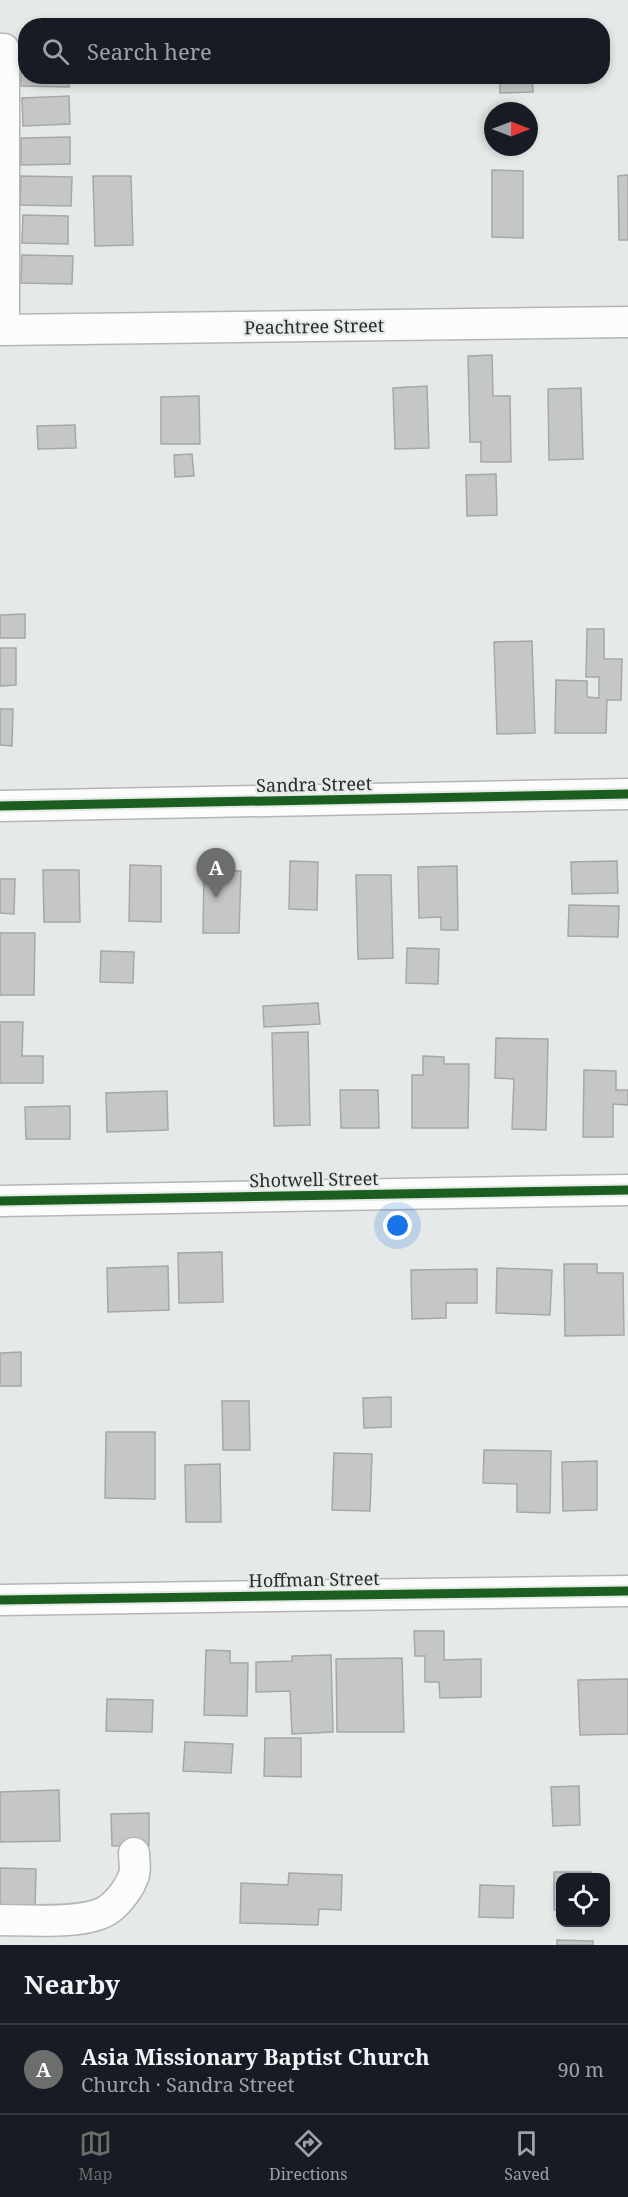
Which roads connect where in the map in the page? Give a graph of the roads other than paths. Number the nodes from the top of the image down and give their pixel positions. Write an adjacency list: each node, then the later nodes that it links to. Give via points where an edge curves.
1 (0, 49): 3 (street, via 4,49)
2 (628, 322): 3 (street, Peachtree Street)
3 (2, 330)
4 (628, 794): 5 (street, Sandra Street)
5 (0, 806)
6 (628, 1190): 7 (street, Shotwell Street)
7 (0, 1201)
8 (628, 1591): 9 (street, Hoffman Street)
9 (0, 1600)
10 (134, 1852): 11 (street, via 135,1874 109,1910 68,1920)
11 (0, 1920)

